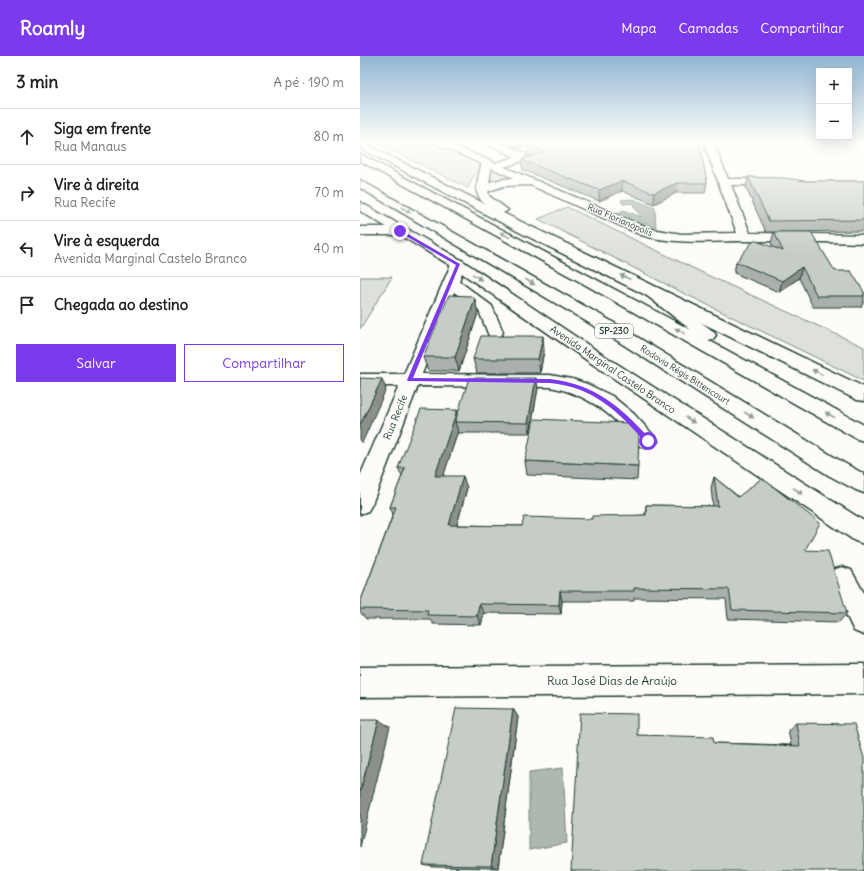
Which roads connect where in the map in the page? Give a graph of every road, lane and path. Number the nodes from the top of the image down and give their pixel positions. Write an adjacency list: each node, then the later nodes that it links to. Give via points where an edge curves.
1 (402, 179): 21 (main road, one-way to 1)
2 (428, 179): 14 (main road)
3 (486, 179): 10 (main road)
4 (525, 179): 9 (main road, Rua Florianópolis)
5 (723, 179): 6 (main road)
6 (724, 182): 7 (main road); 15 (main road)
7 (789, 182)
8 (360, 183): 27 (main road, Rodovia Régis Bittencourt / SP-230, one-way to 27, via 600,322)
9 (546, 188): 10 (main road, via 507,182); 15 (main road, Rua Florianópolis, via 652,234 682,238)
10 (482, 190): 14 (main road, via 484,198 524,222)
11 (360, 206): 13 (main road, Avenida Marginal Castelo Branco)
12 (360, 231): 13 (main road)
13 (400, 231): 17 (main road, Avenida Marginal Castelo Branco)
14 (528, 231): 19 (main road, one-way to 14)
15 (745, 237): 16 (main road, Rua Florianópolis)
16 (864, 239)
17 (458, 264): 18 (main road, Rua Recife); 31 (main road, Avenida Marginal Castelo Branco, one-way to 31, via 594,357)
18 (451, 282): 20 (main road, via 486,309); 23 (main road, Rua Recife)
19 (641, 285): 21 (main road, via 696,325); 24 (main road, one-way to 19)
20 (495, 332)
21 (737, 363): 25 (main road, one-way to 21)
22 (360, 380): 23 (main road)
23 (410, 380): 26 (main road, via 564,382 578,386 606,401 627,417); 30 (main road, Rua Recife)
24 (864, 395)
25 (864, 434)
26 (648, 441)
27 (836, 469): 28 (main road, Rodovia Régis Bittencourt / SP-230); 29 (main road)
28 (864, 484)
29 (864, 489)
30 (360, 504)
31 (864, 534)
32 (842, 579): 33 (main road)
33 (864, 621)
34 (864, 679): 35 (main road, Rua José Dias de Araújo)
35 (360, 682)

